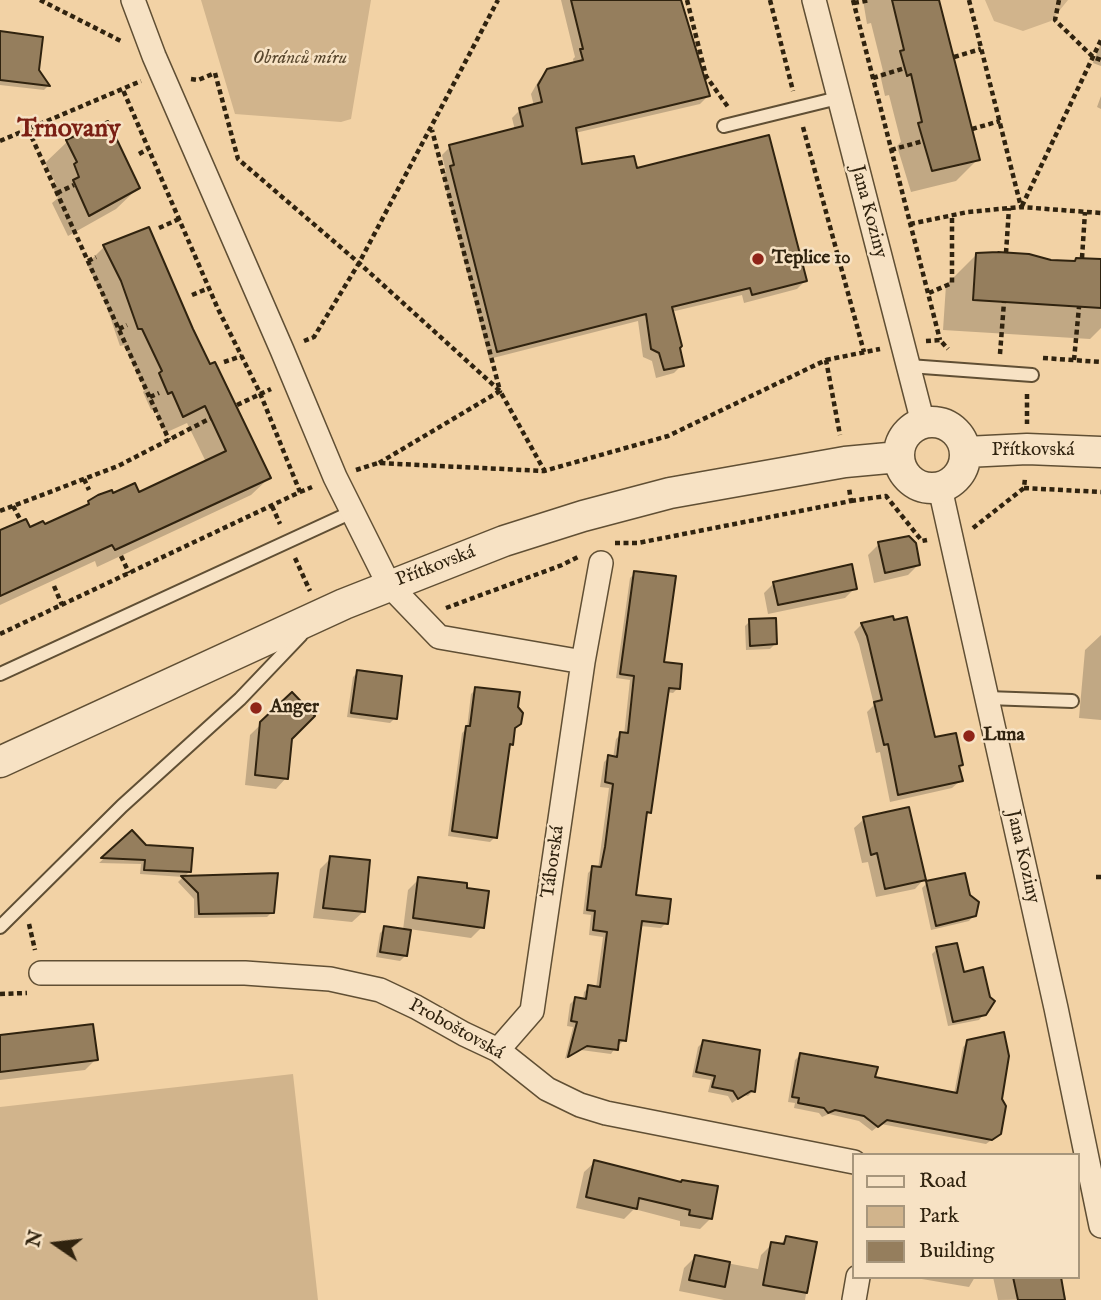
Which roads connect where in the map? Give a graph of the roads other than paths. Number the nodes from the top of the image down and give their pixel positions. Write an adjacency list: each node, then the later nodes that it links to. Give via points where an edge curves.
1 (134, 0): 12 (street, via 154,56)
2 (814, 0): 3 (street, Jana Koziny)
3 (838, 98): 4 (lane); 5 (street, Jana Koziny)
4 (724, 126)
5 (909, 366): 6 (lane); 7 (street, Jana Koziny)
6 (1031, 374)
7 (923, 423): 8 (street, via 943,423 955,430); 10 (street, via 904,438)
8 (966, 452): 9 (street, Přítkovská); 11 (street, via 960,475)
9 (1101, 452)
10 (899, 457): 11 (street, via 908,480 920,487); 14 (street, Přítkovská, via 845,462 670,494 504,541)
11 (940, 488): 18 (street, Jana Koziny)
12 (352, 512): 14 (street); 17 (lane)
13 (597, 554): 16 (street, Táborská)
14 (389, 585): 15 (street, Přítkovská); 16 (street, via 439,636)
15 (321, 614): 20 (street, Přítkovská); 21 (lane, via 240,699 122,806)
16 (583, 662): 23 (street, Táborská, via 532,1010)
17 (0, 674)
18 (987, 698): 19 (lane); 25 (street, Jana Koziny)
19 (1072, 701)
20 (0, 762)
21 (0, 927)
22 (41, 973): 23 (street, Proboštovská, via 246,973 330,979 380,990)
23 (498, 1050): 24 (street, Proboštovská, via 547,1089 593,1109)
24 (852, 1162)
25 (1091, 1188): 26 (street, Jana Koziny)
26 (1101, 1226)
27 (858, 1279): 28 (street)
28 (854, 1300)

